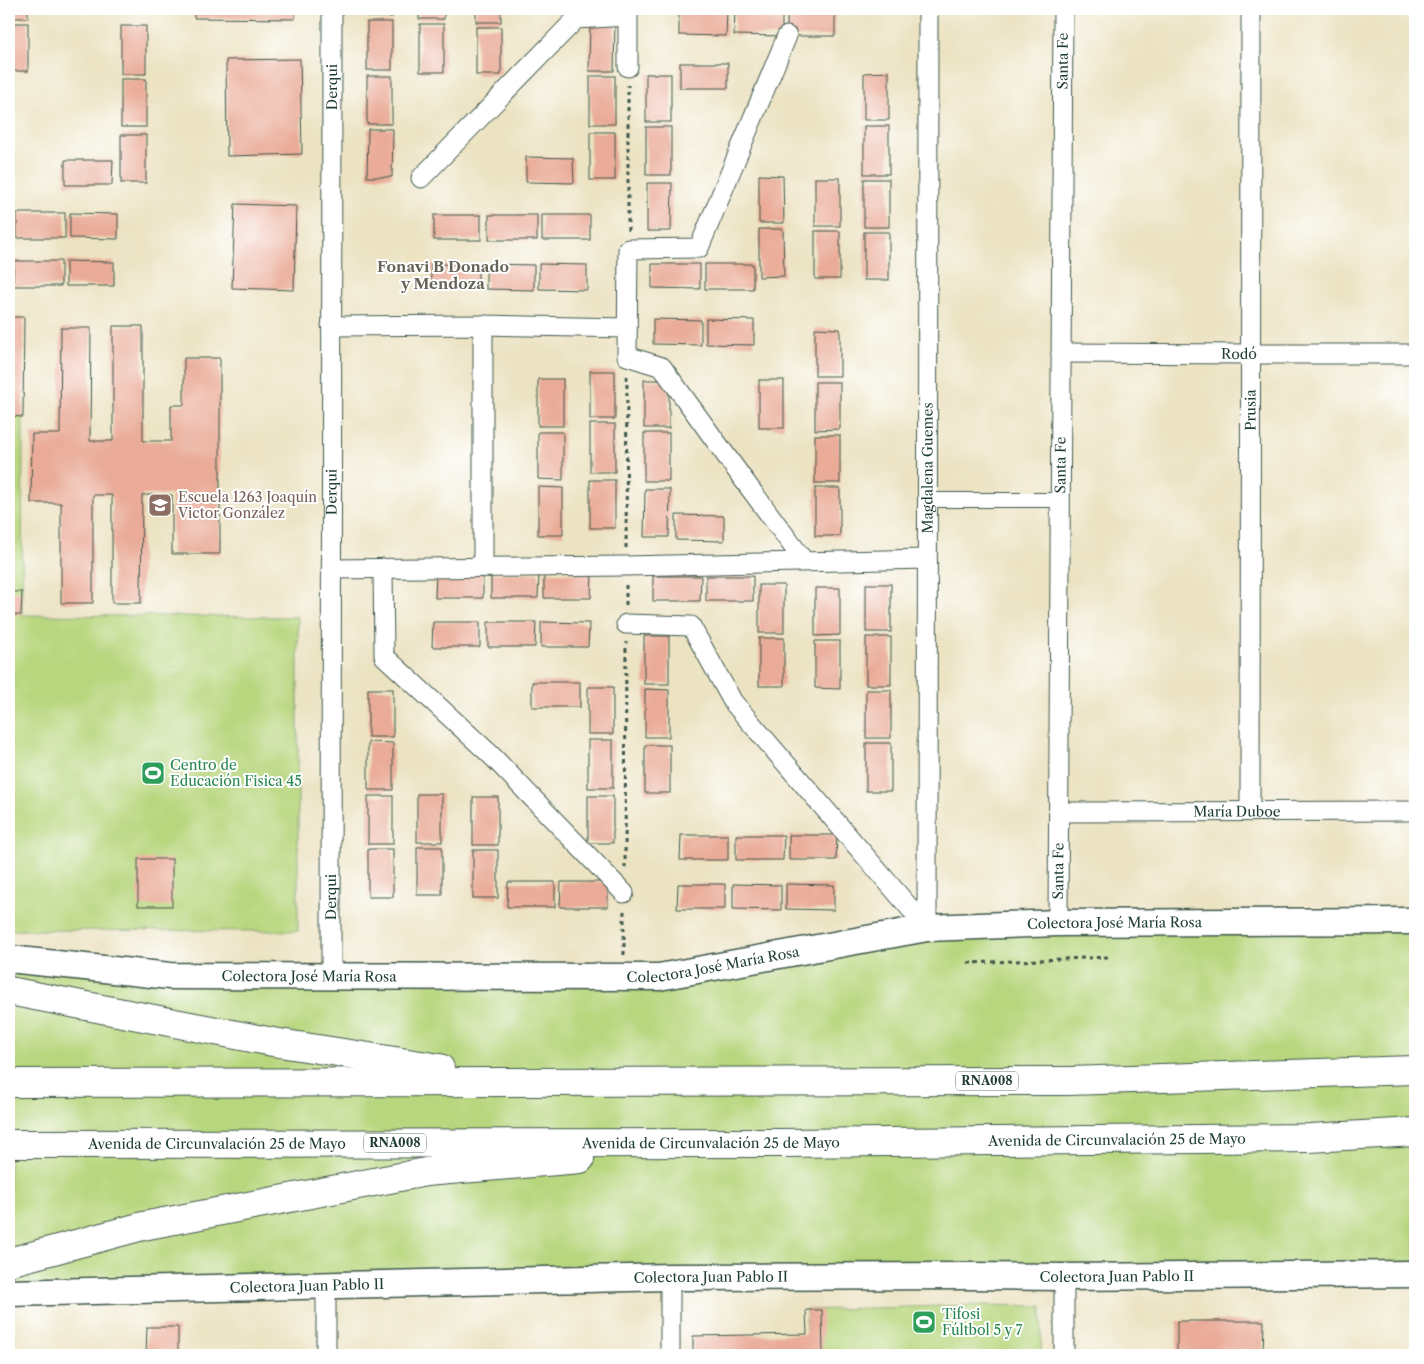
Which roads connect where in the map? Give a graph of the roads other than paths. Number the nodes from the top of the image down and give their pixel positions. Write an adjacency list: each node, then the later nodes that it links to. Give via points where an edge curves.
1 (332, 9): 10 (street, Derqui)
2 (928, 9): 15 (street, Magdalena Guemes)
3 (1063, 9): 12 (street, Santa Fe)
4 (1251, 9): 13 (street, Prusia)
5 (628, 12): 7 (street); 8 (street, via 576,19)
6 (787, 36): 11 (street, via 699,248 628,249)
7 (628, 67)
8 (421, 178)
9 (482, 325): 10 (street); 11 (street); 20 (street)
10 (331, 326): 21 (street, Derqui)
11 (627, 328): 18 (street, via 627,356 662,367)
12 (1061, 352): 13 (street, Rodó); 16 (street, Santa Fe)
13 (1250, 354): 14 (street, Rodó); 25 (street, Prusia)
14 (1415, 354)
15 (927, 500): 16 (street); 17 (street, Magdalena Guemes)
16 (1061, 500): 24 (street, Santa Fe)
17 (927, 559): 18 (street); 29 (street, Magdalena Guemes)
18 (804, 561): 20 (street)
19 (383, 568): 20 (street); 21 (street); 26 (street, via 384,656 492,756)
20 (483, 568)
21 (331, 569): 31 (street, Derqui)
22 (626, 624): 29 (street, via 691,626 733,702)
23 (1415, 811): 25 (street, María Duboe)
24 (1059, 812): 25 (street, María Duboe); 28 (street, Santa Fe)
25 (1250, 812)
26 (624, 893)
27 (1415, 921): 28 (main road, Colectora José María Rosa)
28 (1058, 923): 29 (main road, Colectora José María Rosa)
29 (927, 928): 31 (main road, Colectora José María Rosa, via 659,977)
30 (9, 958): 31 (main road, Colectora José María Rosa, via 170,976)
31 (331, 976)
32 (9, 991): 34 (highway, via 273,1042 422,1066)
33 (1415, 1070): 34 (highway, RNA008, via 1069,1081)
34 (558, 1082): 35 (highway, RNA008)
35 (9, 1083)
36 (1415, 1132): 37 (highway, Avenida de Circunvalación 25 de Mayo / RNA008, via 1310,1138)
37 (781, 1143): 38 (highway, Avenida de Circunvalación 25 de Mayo / RNA008); 39 (highway, via 426,1172 143,1226)
38 (9, 1144)
39 (9, 1262)
40 (1415, 1274): 42 (main road, Colectora Juan Pablo II)
41 (670, 1277): 42 (main road, Colectora Juan Pablo II); 43 (main road, Colectora Juan Pablo II); 46 (street)
42 (1064, 1277): 47 (street)
43 (326, 1285): 44 (main road, Colectora Juan Pablo II); 45 (street)
44 (9, 1293)
45 (326, 1355)
46 (670, 1355)
47 (1064, 1355)

